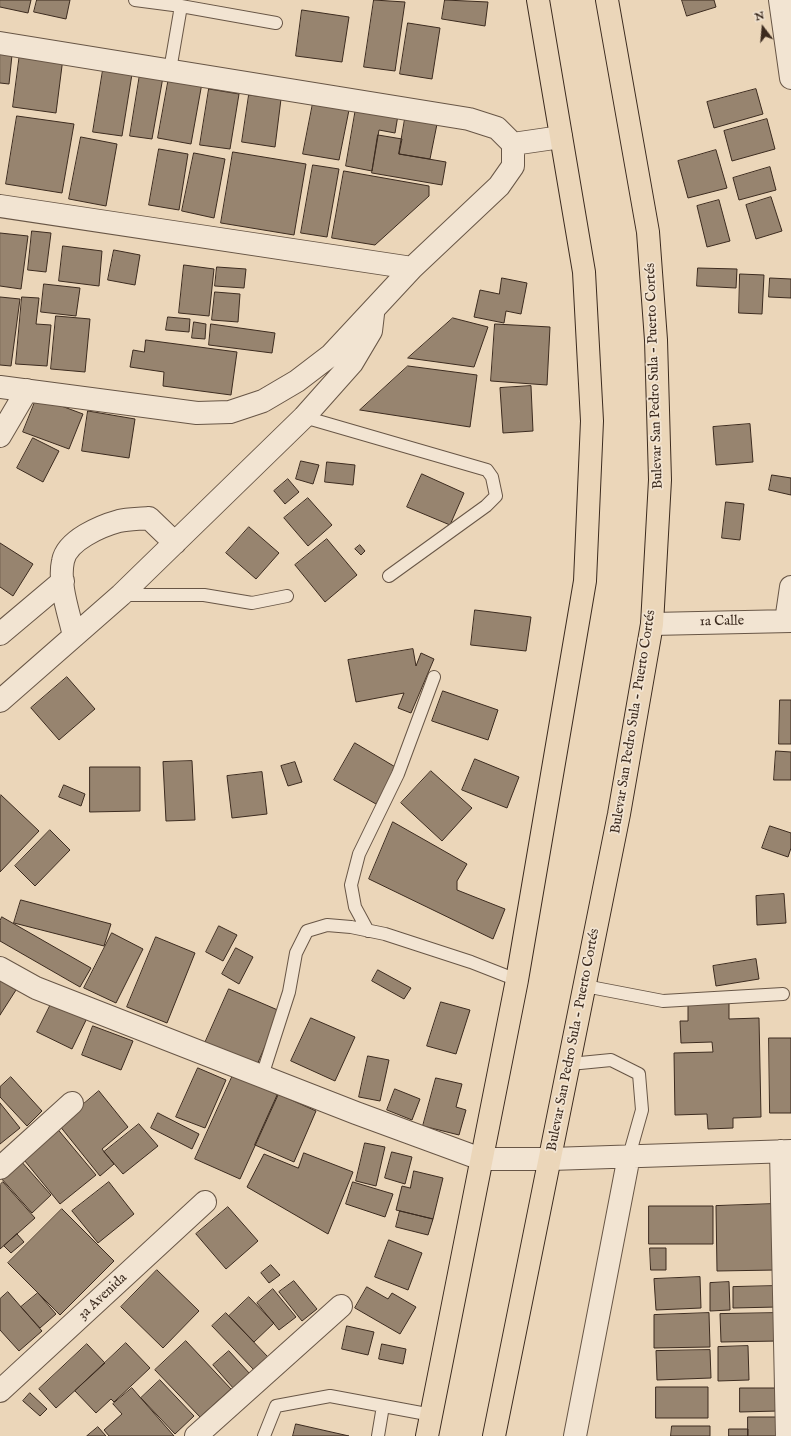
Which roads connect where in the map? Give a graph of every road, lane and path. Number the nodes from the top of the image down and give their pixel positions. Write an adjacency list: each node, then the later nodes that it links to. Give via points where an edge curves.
1 (135, 0): 5 (lane)
2 (538, 0): 10 (highway)
3 (607, 0): 26 (highway, Bulevar San Pedro Sula - Puerto Cortés, via 648,232 656,340 660,480)
4 (780, 0): 9 (street)
5 (182, 6): 6 (lane); 8 (lane)
6 (276, 23)
7 (0, 43): 8 (street)
8 (170, 70): 11 (street, via 469,119 497,128)
9 (791, 78)
10 (561, 137): 11 (street); 33 (highway, via 584,272 592,421 585,581)
11 (513, 144): 13 (street, via 513,166 499,186)
12 (0, 206): 13 (street)
13 (412, 268): 14 (street)
14 (374, 308): 16 (street, via 332,355 297,382 263,401 230,412 197,413 157,409); 17 (street, via 371,331 352,363)
15 (0, 387): 16 (street)
16 (27, 390): 18 (street)
17 (304, 416): 19 (street); 20 (lane, via 487,470 492,477 496,496 486,506)
18 (0, 436)
19 (175, 543): 21 (street, via 149,518 119,521 83,536 72,546 63,560); 23 (street)
20 (389, 576)
21 (63, 581): 27 (street); 28 (street)
22 (791, 587): 25 (street)
23 (121, 595): 24 (lane, via 204,595 252,603); 28 (street)
24 (287, 596)
25 (788, 621): 26 (street, 1a Calle)
26 (652, 624): 34 (highway, Bulevar San Pedro Sula - Puerto Cortés, via 619,814)
27 (0, 634)
28 (74, 636): 30 (street)
29 (434, 677): 31 (lane, via 398,774 359,854 351,885 355,907)
30 (0, 701)
31 (368, 931): 33 (lane, via 472,962); 37 (lane, via 327,925 307,930 296,953 289,992)
32 (0, 968): 37 (street, via 36,988)
33 (517, 980): 41 (highway)
34 (585, 986): 35 (lane, via 663,1001); 36 (highway, Bulevar San Pedro Sula - Puerto Cortés)
35 (783, 994)
36 (570, 1064): 40 (lane, via 611,1060 639,1074 642,1110); 42 (highway, Bulevar San Pedro Sula - Puerto Cortés)
37 (262, 1076): 41 (street)
38 (72, 1103): 43 (street)
39 (786, 1151): 40 (street); 55 (street)
40 (629, 1156): 42 (street); 54 (street)
41 (481, 1159): 42 (street); 48 (highway)
42 (551, 1159): 53 (highway, Bulevar San Pedro Sula - Puerto Cortés)
43 (0, 1168)
44 (205, 1202): 46 (street, 3a Avenida)
45 (341, 1306): 49 (street)
46 (0, 1391)
47 (383, 1406): 48 (lane); 50 (lane, via 330,1396 276,1406); 51 (lane)
48 (432, 1415): 52 (highway)
49 (196, 1436)
50 (264, 1436)
51 (378, 1436)
52 (428, 1436)
53 (494, 1436)
54 (575, 1436)
55 (787, 1436)

